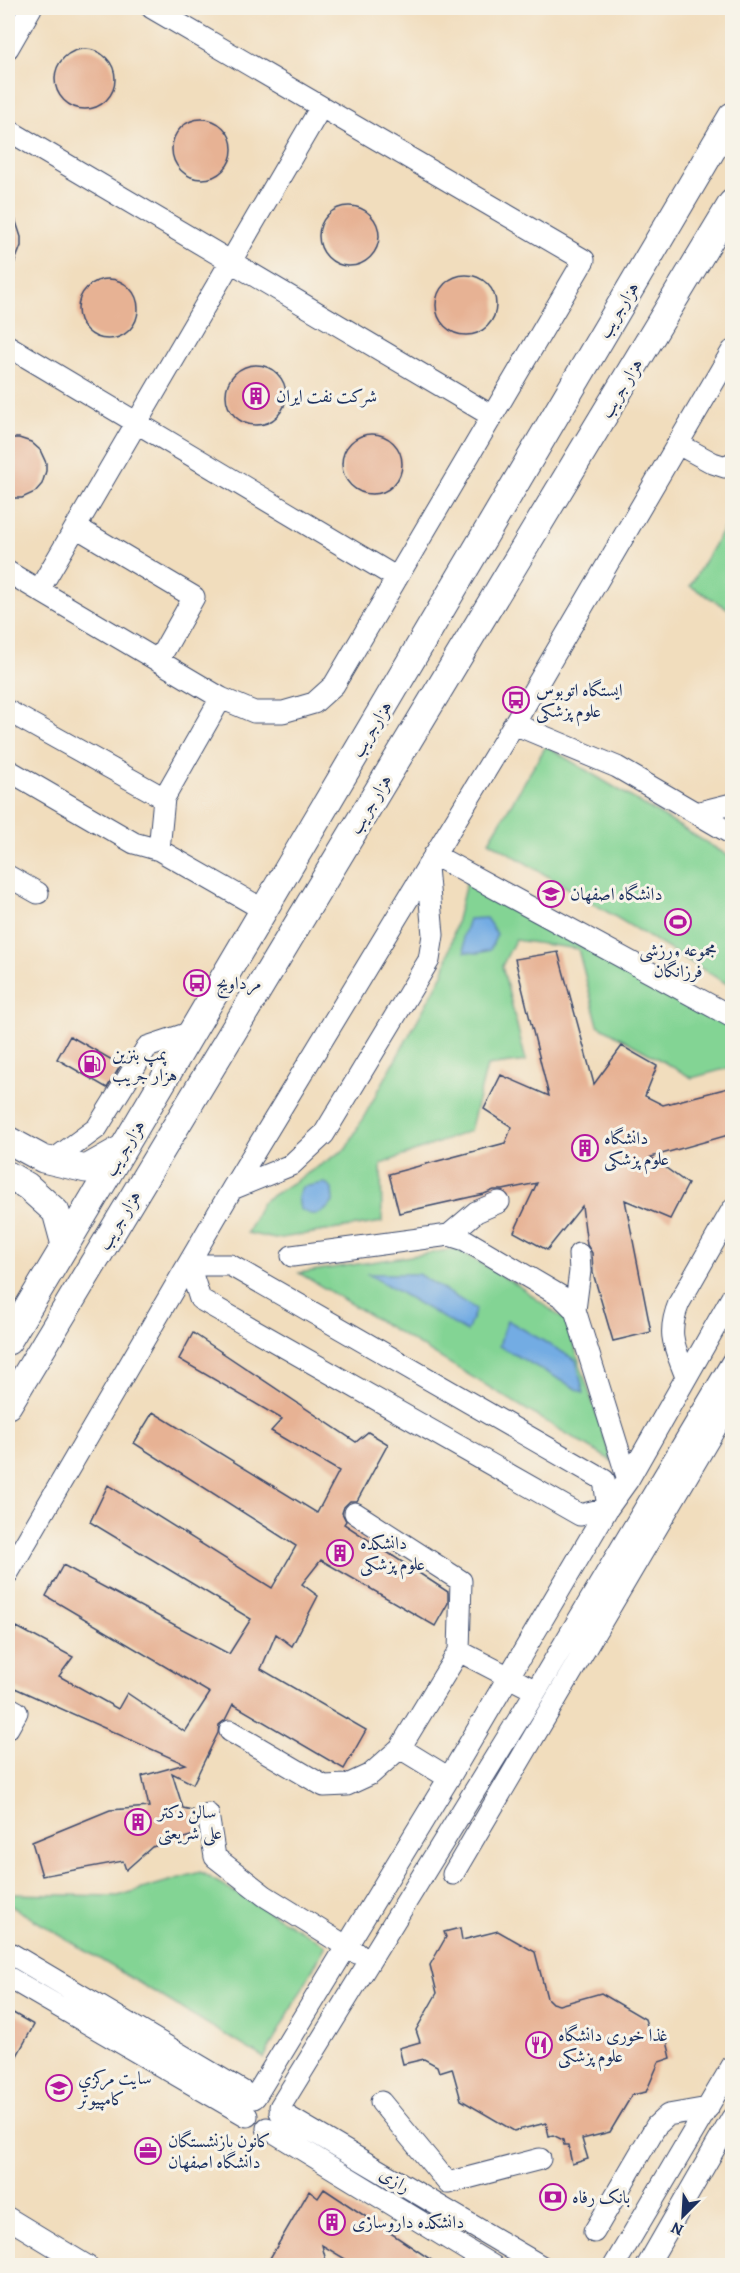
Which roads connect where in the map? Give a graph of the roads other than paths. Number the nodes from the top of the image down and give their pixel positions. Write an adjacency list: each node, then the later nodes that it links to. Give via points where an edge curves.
1 (31, 8): 3 (street)
2 (152, 8): 4 (street)
3 (8, 48)
4 (321, 107): 8 (street); 11 (street, via 584,260)
5 (732, 116): 32 (main road, هزارجریب)
6 (8, 130): 8 (street)
7 (732, 203): 53 (main road, هزار جریب)
8 (230, 262): 11 (street); 12 (street)
9 (8, 346): 12 (street)
10 (732, 351): 13 (street)
11 (492, 416): 17 (street)
12 (136, 423): 15 (street); 17 (street)
13 (678, 444): 14 (street, via 713,464 725,467); 22 (street)
14 (732, 463)
15 (76, 527): 18 (street); 19 (street, via 194,597)
16 (8, 572): 18 (street)
17 (397, 578): 20 (street, via 334,685 314,703 283,712 254,712)
18 (39, 590): 19 (street)
19 (158, 661): 20 (street)
20 (221, 698): 24 (street)
21 (8, 711): 24 (street)
22 (514, 724): 26 (street, via 617,767); 29 (street)
23 (8, 770): 28 (street, via 134,843)
24 (164, 798): 28 (street)
25 (732, 804): 26 (street)
26 (696, 813): 27 (street)
27 (730, 831)
28 (159, 850): 32 (street)
29 (430, 861): 33 (street); 39 (street); 39 (street, via 433,935 429,960 324,1134 291,1165)
30 (8, 876): 31 (street)
31 (38, 893)
32 (264, 910): 34 (main road, هزارجریب)
33 (732, 1017)
34 (192, 1032): 36 (main road, هزارجریب); 37 (street, via 147,1047 97,1128)
35 (8, 1140): 37 (main road)
36 (124, 1148): 37 (main road, via 86,1169); 43 (main road, هزارجریب)
37 (52, 1161)
38 (8, 1175): 43 (main road, via 56,1212)
39 (232, 1189): 46 (street)
40 (499, 1202): 42 (street, via 476,1212)
41 (732, 1210): 51 (street, via 672,1319 671,1336)
42 (449, 1235): 45 (street); 48 (street, via 465,1240 562,1297)
43 (66, 1245): 49 (main road, هزارجریب)
44 (579, 1254): 48 (street)
45 (292, 1256)
46 (189, 1265): 55 (street, via 230,1265 604,1480); 55 (street, via 200,1299 580,1515); 57 (street)
47 (732, 1297): 51 (street)
48 (575, 1311): 54 (street)
49 (8, 1341)
50 (732, 1362): 60 (street)
51 (686, 1377): 54 (street)
52 (732, 1401): 67 (street)
53 (8, 1405)
54 (628, 1480): 55 (street)
55 (608, 1508): 59 (street)
56 (355, 1513): 58 (street, via 461,1581)
57 (8, 1573)
58 (459, 1651): 59 (street); 64 (street)
59 (509, 1677): 60 (street); 65 (street)
60 (536, 1691): 70 (street)
61 (8, 1707): 62 (street, via 16,1712)
62 (8, 1728)
63 (230, 1731): 64 (street, via 324,1786 347,1785 371,1774)
64 (400, 1748): 65 (street)
65 (449, 1778): 68 (street)
66 (207, 1814): 68 (street, via 215,1857 265,1896)
67 (453, 1874)
68 (346, 1946): 70 (street); 74 (street)
69 (8, 1953): 74 (street)
70 (370, 1961): 76 (street)
71 (8, 1977): 74 (street)
72 (732, 2066): 75 (street)
73 (381, 2102): 79 (street)
74 (252, 2104): 76 (street, via 262,2095 270,2096); 76 (street, via 255,2126)
75 (708, 2108): 82 (street, via 668,2115 656,2126); 86 (street)
76 (276, 2116): 80 (street, رازی); 84 (street, رازی)
77 (732, 2118): 87 (street)
78 (540, 2159): 79 (street)
79 (448, 2182): 80 (street)
80 (430, 2201): 85 (street, رازی)
81 (8, 2218): 83 (street)
82 (594, 2232)
83 (87, 2265)
84 (493, 2265)
85 (542, 2265)
86 (614, 2265)
87 (647, 2265)

